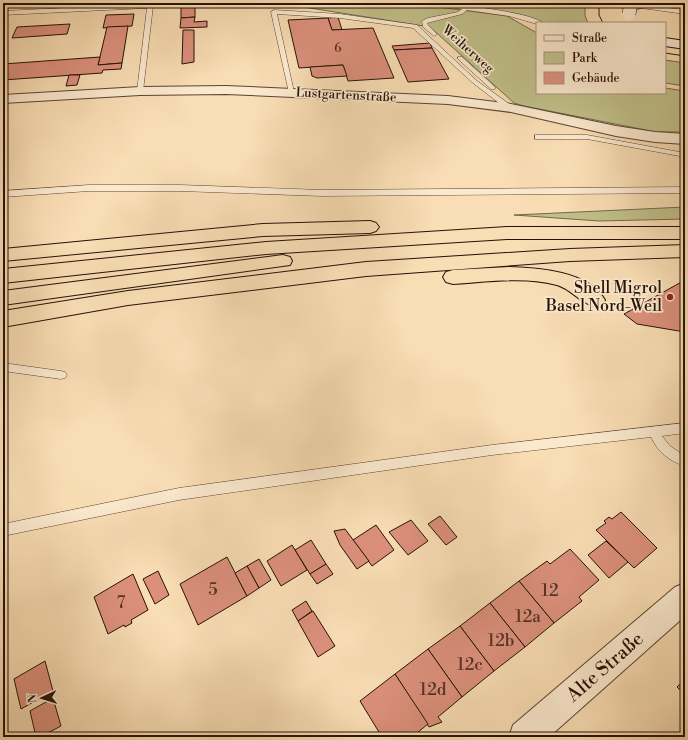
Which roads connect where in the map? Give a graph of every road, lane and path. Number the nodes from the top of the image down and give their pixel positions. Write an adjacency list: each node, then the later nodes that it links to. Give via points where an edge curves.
1 (428, 3): 4 (lane, Weiherweg)
2 (611, 3): 6 (street)
3 (150, 4): 7 (lane); 11 (lane)
4 (465, 8): 8 (lane, Weiherweg, via 510,14); 14 (lane, Weiherweg, via 460,13 430,19 424,24 496,90)
5 (685, 11): 6 (lane)
6 (631, 12)
7 (3, 13)
8 (538, 22)
9 (666, 42): 10 (street)
10 (685, 45)
11 (140, 91): 12 (street, Lustgartenstraße); 13 (street, Lustgartenstraße)
12 (291, 92): 14 (street, Lustgartenstraße, via 448,100); 14 (lane, via 274,12 340,16 416,26 475,82)
13 (3, 99)
14 (511, 108): 16 (street, Lustgartenstraße, via 616,131)
15 (538, 137): 17 (lane, via 586,137)
16 (685, 139)
17 (685, 155)
18 (685, 190): 19 (lane, via 322,192 89,188)
19 (3, 194)
20 (599, 233): 21 (highway); 23 (highway, via 506,224 263,230); 25 (highway, via 508,233 266,248); 26 (highway, via 504,244 277,262)
21 (685, 233)
22 (685, 251): 24 (highway, via 570,255)
23 (3, 255)
24 (325, 274): 27 (highway, via 378,280 535,275 573,283); 28 (highway)
25 (3, 276)
26 (3, 298)
27 (595, 300)
28 (56, 309): 29 (highway); 30 (highway)
29 (3, 319)
30 (3, 332)
31 (3, 367): 32 (lane)
32 (61, 375)
33 (685, 428): 34 (lane)
34 (654, 431): 35 (lane, via 663,447); 36 (lane, via 492,450 179,494)
35 (685, 461)
36 (3, 530)
37 (685, 597): 38 (street, Alte Straße)
38 (525, 737)

